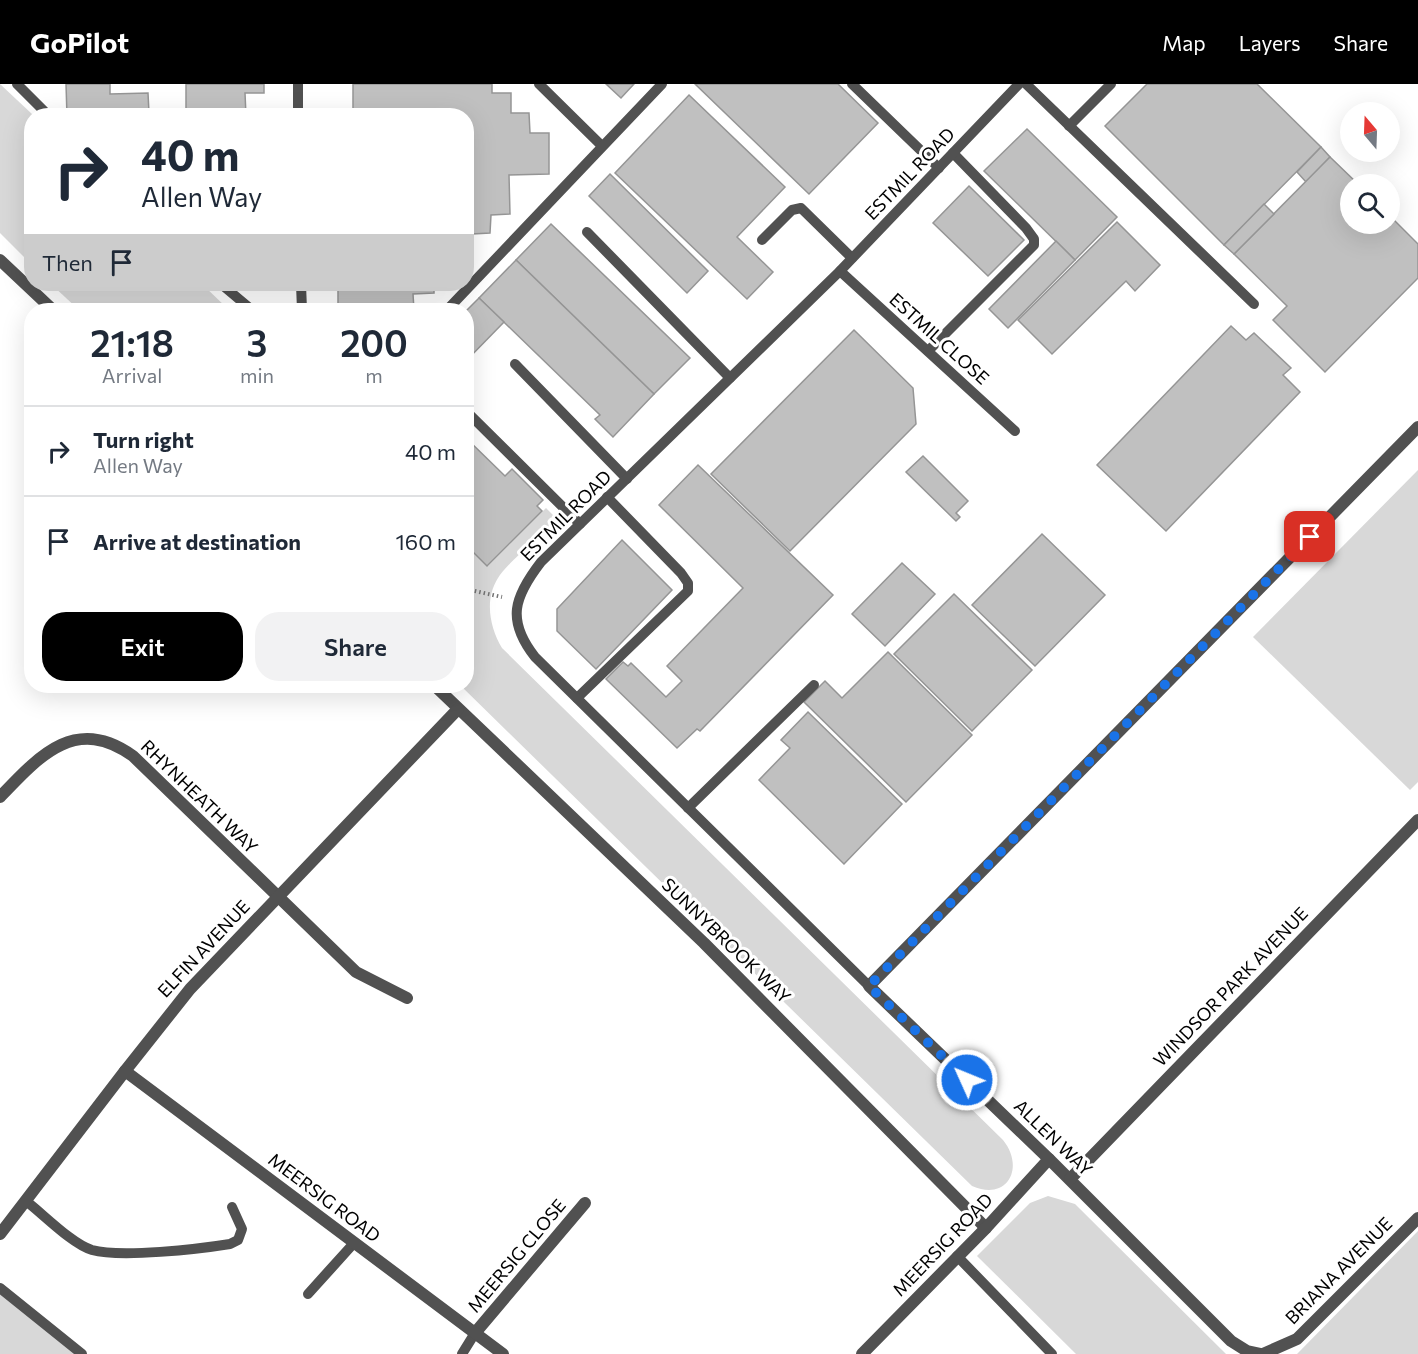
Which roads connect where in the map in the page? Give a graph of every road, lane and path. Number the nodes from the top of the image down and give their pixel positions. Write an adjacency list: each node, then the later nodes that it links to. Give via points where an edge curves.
1 (17, 84): 9 (lane)
2 (298, 84): 10 (lane)
3 (539, 84): 12 (lane)
4 (662, 84): 12 (lane)
5 (852, 84): 14 (lane)
6 (1019, 84): 13 (lane, ESTMIL ROAD)
7 (1026, 84): 11 (lane)
8 (1110, 84): 11 (lane)
9 (41, 108)
10 (298, 108)
11 (1069, 126): 28 (lane)
12 (602, 146): 20 (lane)
13 (953, 153): 14 (lane, ESTMIL ROAD); 29 (lane, via 1026,228 1034,245)
14 (939, 168): 17 (lane, ESTMIL ROAD)
15 (587, 232): 31 (lane)
16 (762, 240): 17 (lane, via 792,210 801,208)
17 (852, 258): 19 (lane, ESTMIL ROAD)
18 (0, 260): 21 (street)
19 (840, 271): 29 (lane, ESTMIL CLOSE); 31 (lane, ESTMIL ROAD)
20 (474, 281)
21 (24, 283)
22 (33, 291): 25 (street)
23 (229, 291): 26 (lane)
24 (465, 291): 27 (lane)
25 (46, 303)
26 (244, 303)
27 (454, 303)
28 (1254, 304)
29 (928, 351): 34 (lane, ESTMIL CLOSE)
30 (515, 364): 35 (lane)
31 (730, 378): 35 (lane, ESTMIL ROAD)
32 (474, 419): 37 (lane)
33 (1418, 427): 48 (street)
34 (1015, 431)
35 (627, 479): 36 (lane, ESTMIL ROAD)
36 (608, 497): 37 (lane, ESTMIL ROAD); 42 (lane, via 681,573 688,591)
37 (580, 524): 39 (lane, ESTMIL ROAD, via 541,562 524,584)
38 (474, 591): 39 (path)
39 (518, 600): 42 (lane, via 516,618 522,640)
40 (814, 685): 45 (lane)
41 (442, 693): 43 (street, SUNNYBROOK WAY)
42 (577, 698): 45 (lane)
43 (458, 709): 47 (street, ELFIN AVENUE); 57 (street, SUNNYBROOK WAY, via 712,952)
44 (0, 797): 47 (street, RHYNHEATH WAY, via 34,761 61,744 91,738 116,744 133,756)
45 (688, 808): 48 (lane)
46 (1418, 820): 52 (street, WINDSOR PARK AVENUE)
47 (277, 898): 49 (street, RHYNHEATH WAY, via 356,972); 50 (street, ELFIN AVENUE, via 190,989)
48 (869, 986): 51 (street, ALLEN WAY)
49 (407, 998)
50 (124, 1071): 53 (street, ELFIN AVENUE); 59 (street, MEERSIG ROAD)
51 (1049, 1159): 52 (street, ALLEN WAY); 57 (street, MEERSIG ROAD)
52 (1070, 1179): 70 (street, ALLEN WAY, via 1231,1341 1247,1351)
53 (26, 1200): 55 (lane, via 84,1246 102,1251 157,1251 230,1244 238,1240 242,1229); 58 (street, ELFIN AVENUE)
54 (585, 1203): 63 (street, MEERSIG CLOSE)
55 (232, 1208)
56 (1418, 1218): 64 (street, BRIANA AVENUE, via 1314,1324)
57 (986, 1228): 60 (street, MEERSIG ROAD)
58 (0, 1234)
59 (354, 1243): 62 (lane); 63 (street, MEERSIG ROAD)
60 (957, 1256): 68 (street, MEERSIG ROAD); 69 (lane)
61 (0, 1288): 65 (lane)
62 (308, 1294)
63 (475, 1333): 66 (lane); 67 (street, MEERSIG ROAD)
64 (1282, 1347): 70 (street, ALLEN WAY)
65 (82, 1354)
66 (462, 1354)
67 (502, 1354)
68 (862, 1354)
69 (1052, 1354)
70 (1262, 1354)

